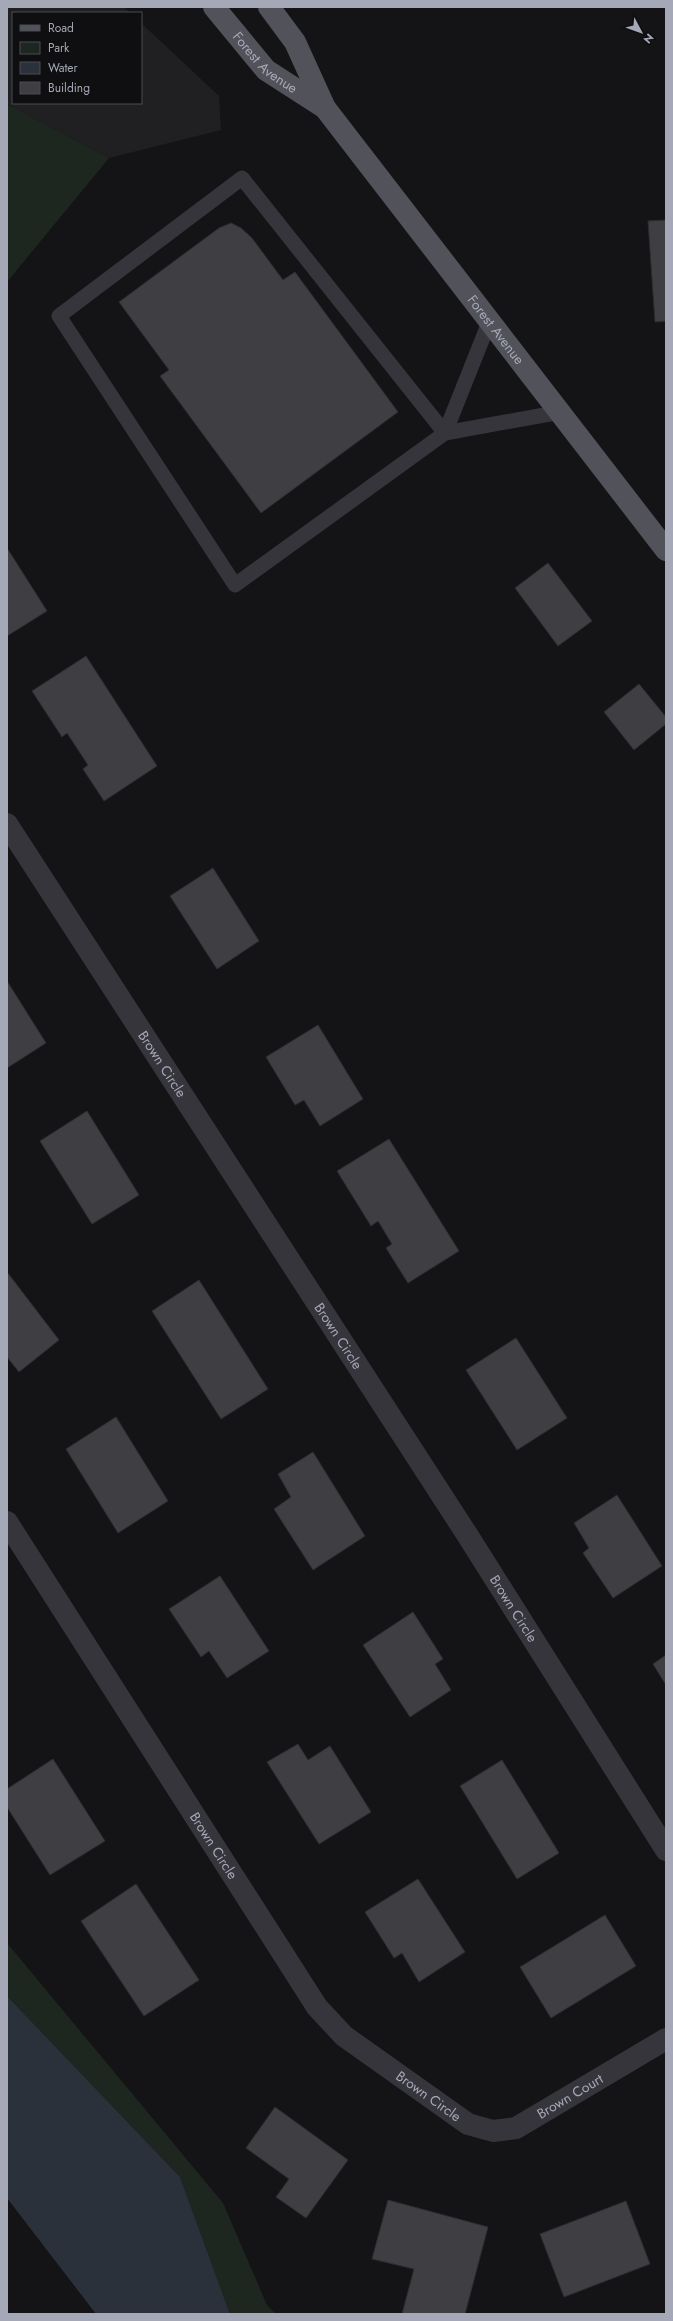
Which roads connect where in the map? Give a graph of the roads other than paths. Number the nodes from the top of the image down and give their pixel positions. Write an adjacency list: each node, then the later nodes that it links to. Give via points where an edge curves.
1 (214, 7): 3 (main road, Forest Avenue, via 266,70)
2 (269, 7): 3 (main road, Forest Avenue, via 295,42)
3 (325, 108): 4 (main road, Forest Avenue)
4 (490, 320): 5 (main road, Forest Avenue); 6 (lane)
5 (561, 412): 6 (lane); 7 (main road, Forest Avenue)
6 (445, 433): 6 (lane, via 235,585 59,316 242,178)
7 (666, 550)
8 (7, 824): 10 (street, Brown Circle, via 468,1536)
9 (7, 1522): 12 (street, Brown Circle, via 317,2007 344,2036)
10 (666, 1850)
11 (666, 2039): 12 (street, Brown Court, via 516,2128 493,2131)
12 (468, 2124)

